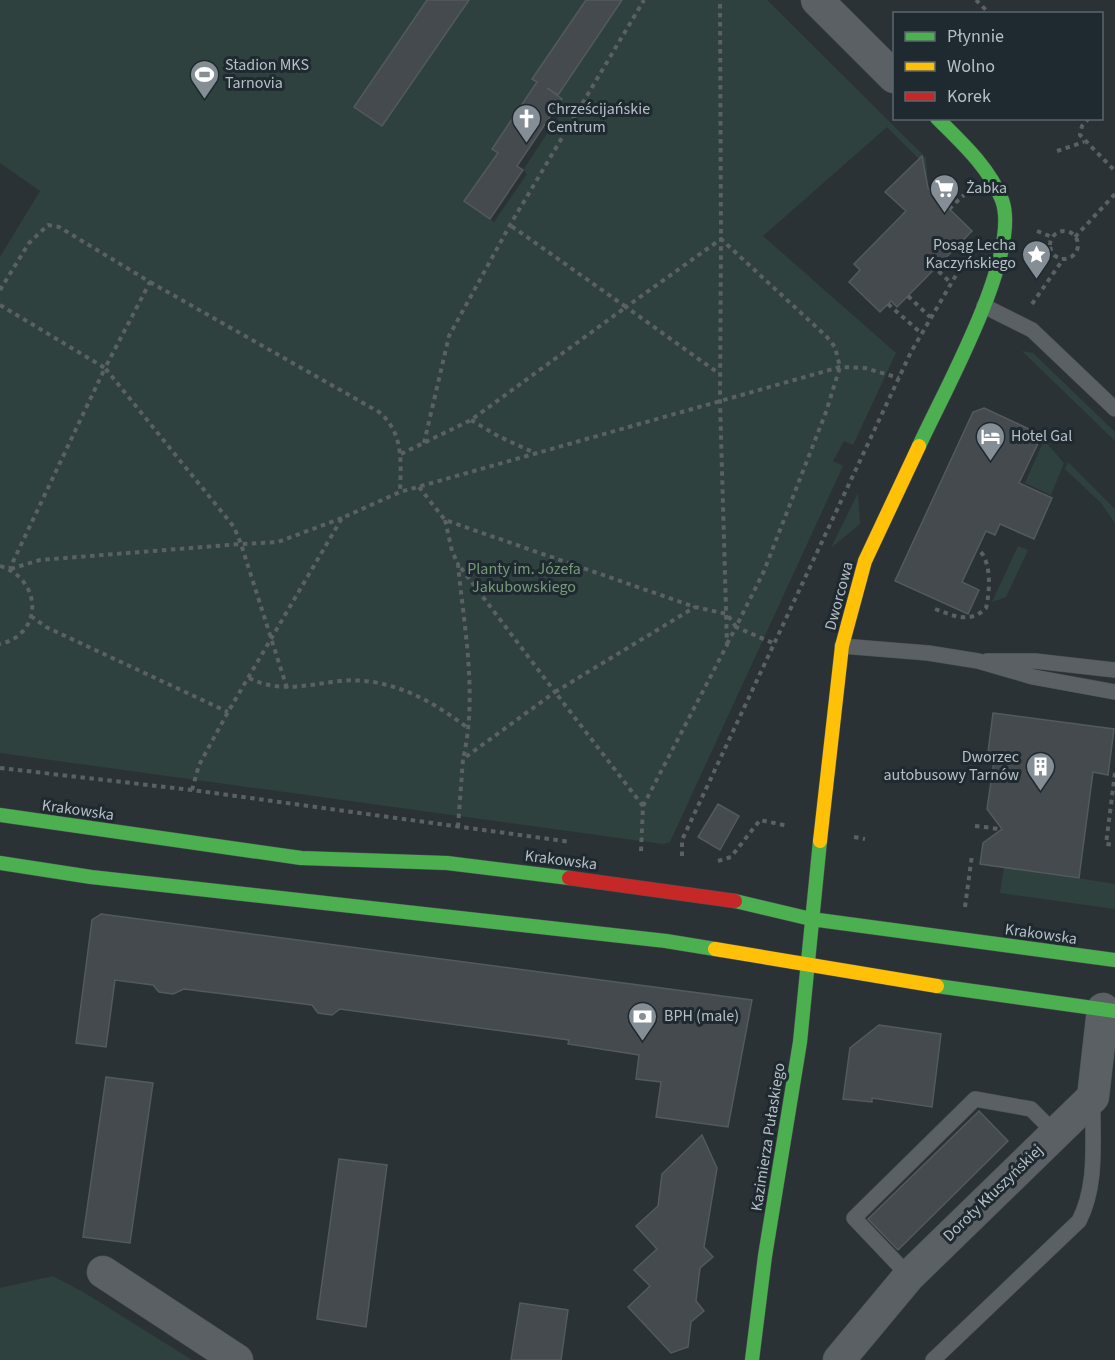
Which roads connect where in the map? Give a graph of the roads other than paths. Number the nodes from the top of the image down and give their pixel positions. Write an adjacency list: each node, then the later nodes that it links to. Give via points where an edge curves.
1 (817, 0): 2 (street)
2 (893, 76)
3 (939, 120): 4 (street, Dworcowa, via 976,157 1003,201 1004,248)
4 (984, 306): 5 (lane, via 1023,324 1042,338); 6 (street, Dworcowa, via 865,561)
5 (1115, 409)
6 (842, 646): 7 (lane); 12 (street, Dworcowa)
7 (978, 661): 8 (lane, via 1035,661); 9 (lane, via 1033,677)
8 (1115, 670)
9 (1115, 692)
10 (0, 815): 12 (street, Krakowska, via 301,858 447,863 667,890 719,897)
11 (0, 863): 14 (street, via 102,879 672,942)
12 (811, 919): 13 (street, Krakowska); 14 (street, Kazimierza Pułaskiego)
13 (1115, 960)
14 (808, 966): 15 (street); 21 (street, Kazimierza Pułaskiego)
15 (1109, 1010): 16 (street)
16 (1093, 1097): 17 (street, Doroty Kłuszyńskiej); 23 (lane, via 1091,1187 1079,1221)
17 (1055, 1133): 19 (street, Doroty Kłuszyńskiej); 19 (lane, via 1031,1109 975,1099 854,1218)
18 (103, 1272): 20 (street)
19 (909, 1276): 22 (street, Doroty Kłuszyńskiej)
20 (237, 1360)
21 (752, 1360)
22 (839, 1360)
23 (933, 1360)

